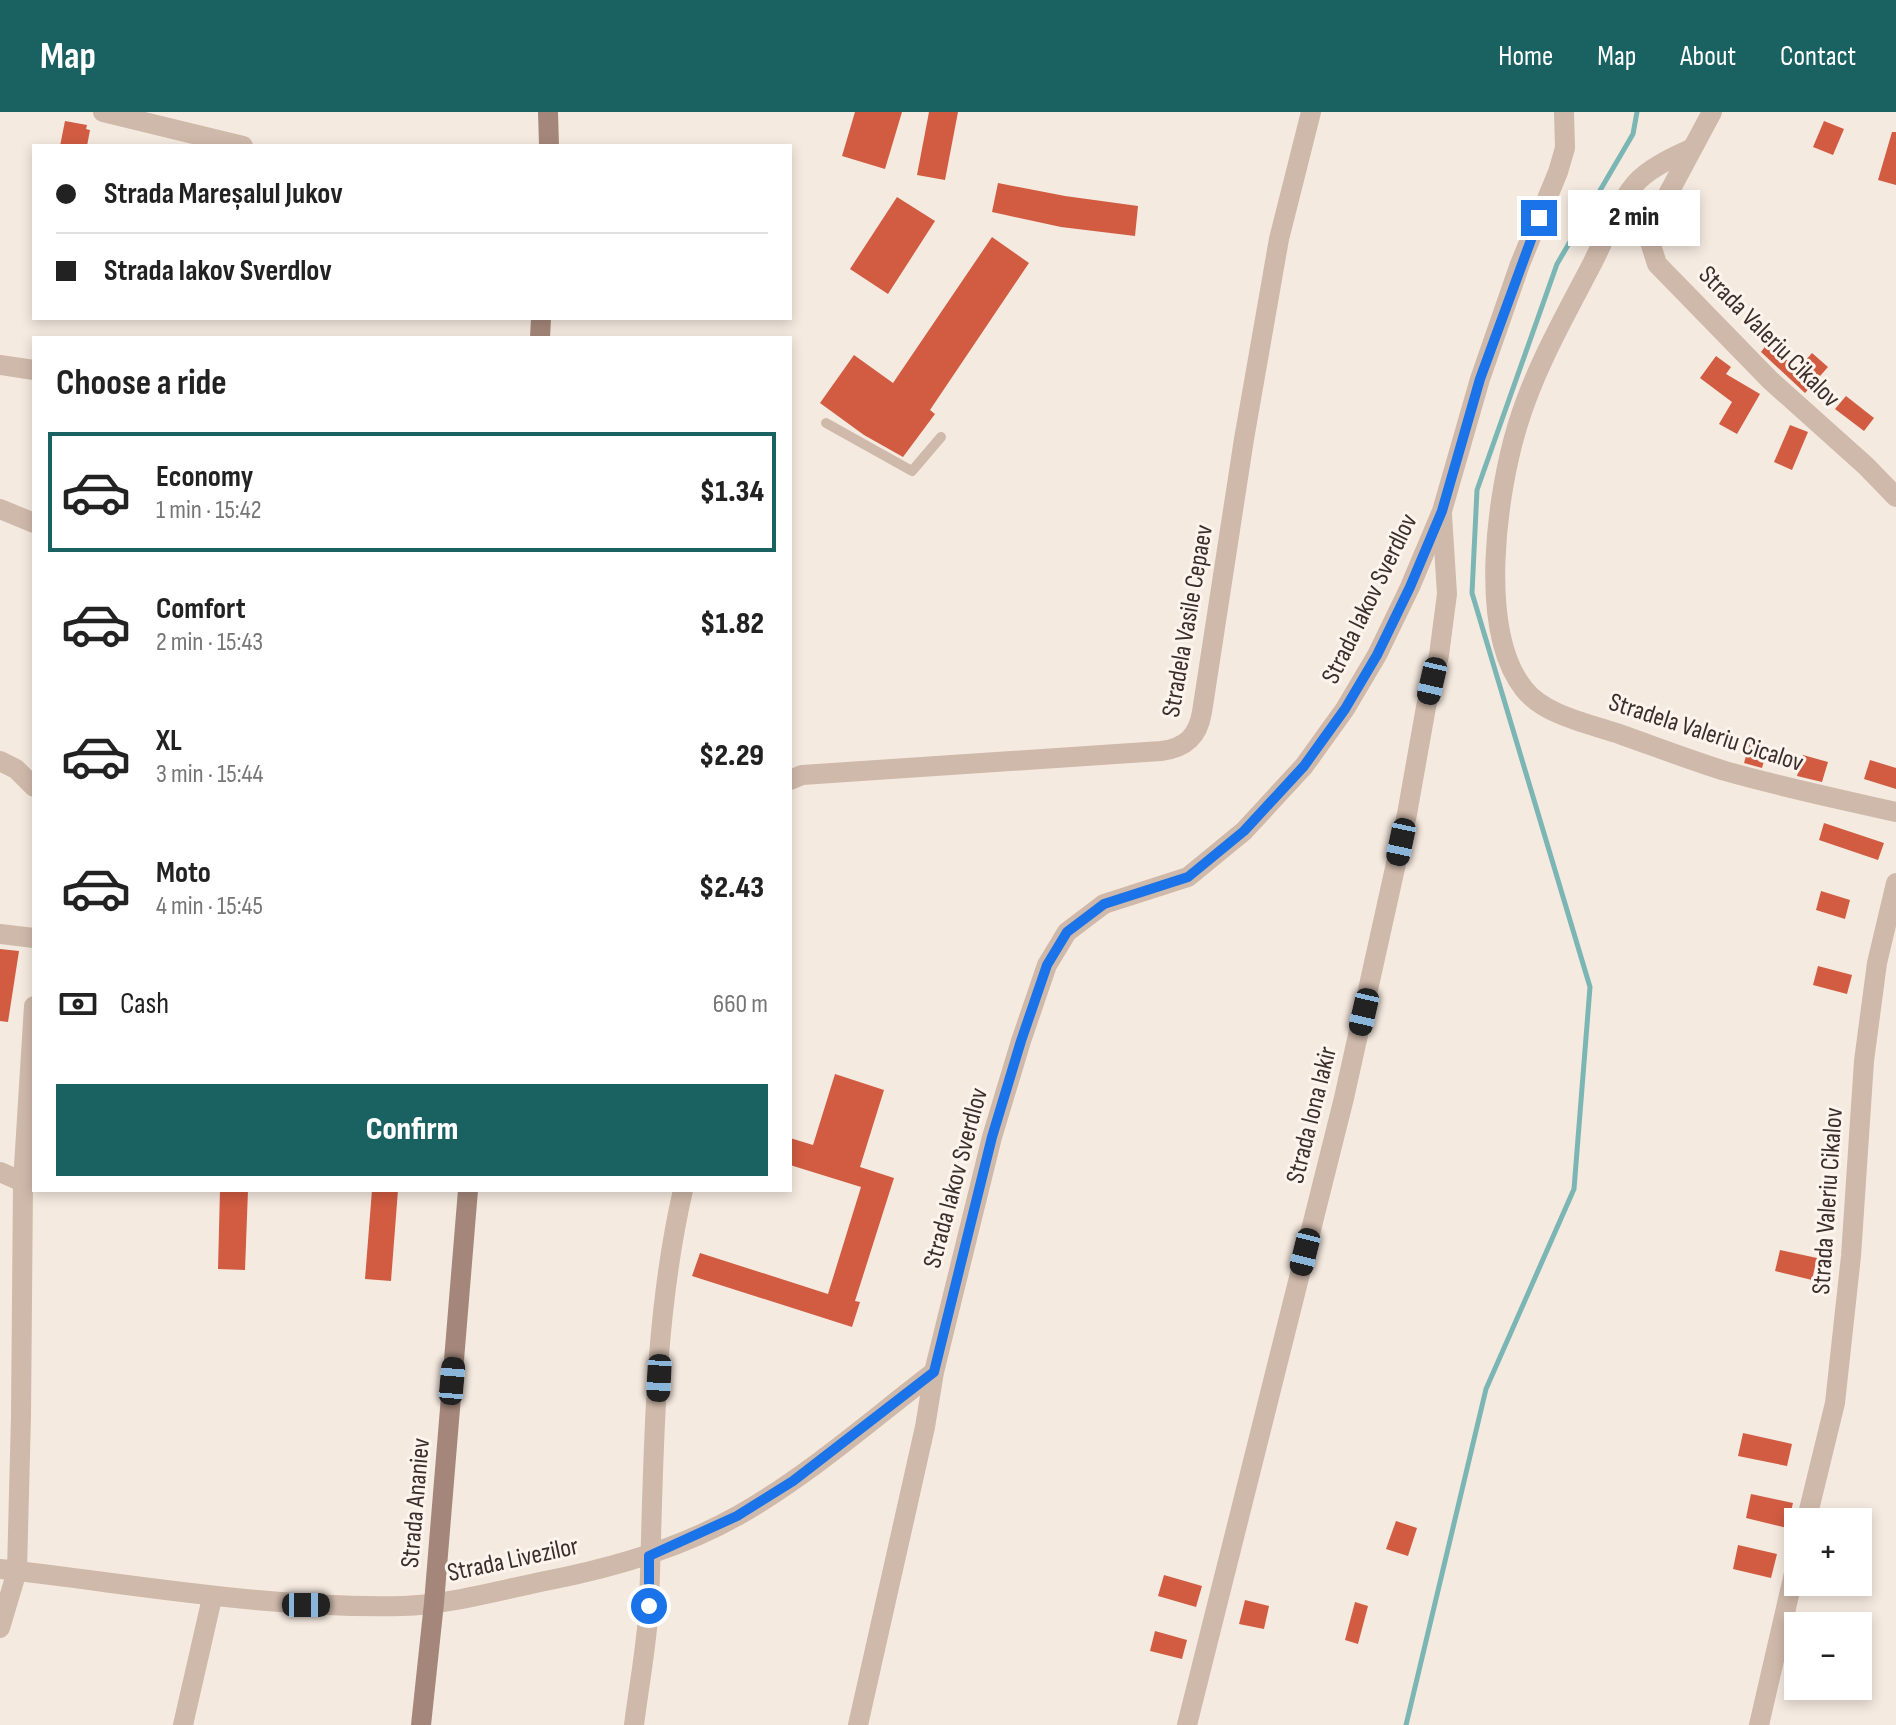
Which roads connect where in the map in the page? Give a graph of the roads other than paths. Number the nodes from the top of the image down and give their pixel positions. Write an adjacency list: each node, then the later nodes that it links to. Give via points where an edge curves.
1 (103, 112): 6 (street)
2 (548, 112): 7 (street)
3 (1311, 112): 20 (street, Stradela Vasile Cepaev, via 1279,239 1202,712 1190,741 1175,750)
4 (1564, 112): 17 (street, Strada Iakov Sverdlov, via 1565,148 1558,172 1480,379)
5 (1712, 112): 8 (street)
6 (235, 144)
7 (549, 144)
8 (1691, 149): 9 (street, via 1636,183); 10 (street)
9 (1614, 220): 10 (street); 22 (street, Stradela Valeriu Cicalov, via 1549,347 1518,423 1505,478 1495,554 1496,621 1515,675 1540,703 1569,717 1724,770)
10 (1651, 226): 15 (street, Strada Valeriu Cikalov, via 1657,264 1770,380)
11 (0, 365): 12 (street)
12 (32, 370)
13 (826, 423): 14 (lane, via 912,471)
14 (941, 437)
15 (1896, 497)
16 (0, 509): 18 (street)
17 (1442, 511): 31 (street, Strada Iakov Sverdlov, via 1377,655 1345,709 1279,796 1188,877 1104,904 1067,932 1047,965 992,1137); 43 (street, Strada Iona Iakir, via 1447,594 1407,814 1344,1098)
18 (32, 522)
19 (0, 761): 21 (street)
20 (792, 779)
21 (32, 785)
22 (1896, 812)
23 (1896, 883): 32 (street, Strada Valeriu Cikalov, via 1877,963 1864,1061 1835,1403)
24 (0, 934): 25 (street)
25 (32, 938)
26 (32, 1038): 28 (street)
27 (0, 1172): 28 (street)
28 (23, 1182): 34 (street, via 21,1416)
29 (468, 1192): 37 (street, Strada Ananiev)
30 (683, 1192): 33 (street, via 662,1318)
31 (934, 1372): 33 (street, Strada Livezilor, via 793,1481 737,1516); 42 (street, Strada Iakov Sverdlov)
32 (1809, 1508)
33 (649, 1556): 37 (street, Strada Livezilor); 41 (street, via 649,1606)
34 (8, 1570): 36 (street, Strada Livezilor); 38 (street)
35 (1789, 1596): 44 (street)
36 (212, 1598): 37 (street, Strada Livezilor, via 306,1605); 39 (street)
37 (434, 1603): 40 (street, Strada Ananiev)
38 (0, 1628)
39 (183, 1725)
40 (421, 1725)
41 (634, 1725)
42 (858, 1725)
43 (1187, 1725)
44 (1759, 1725)

